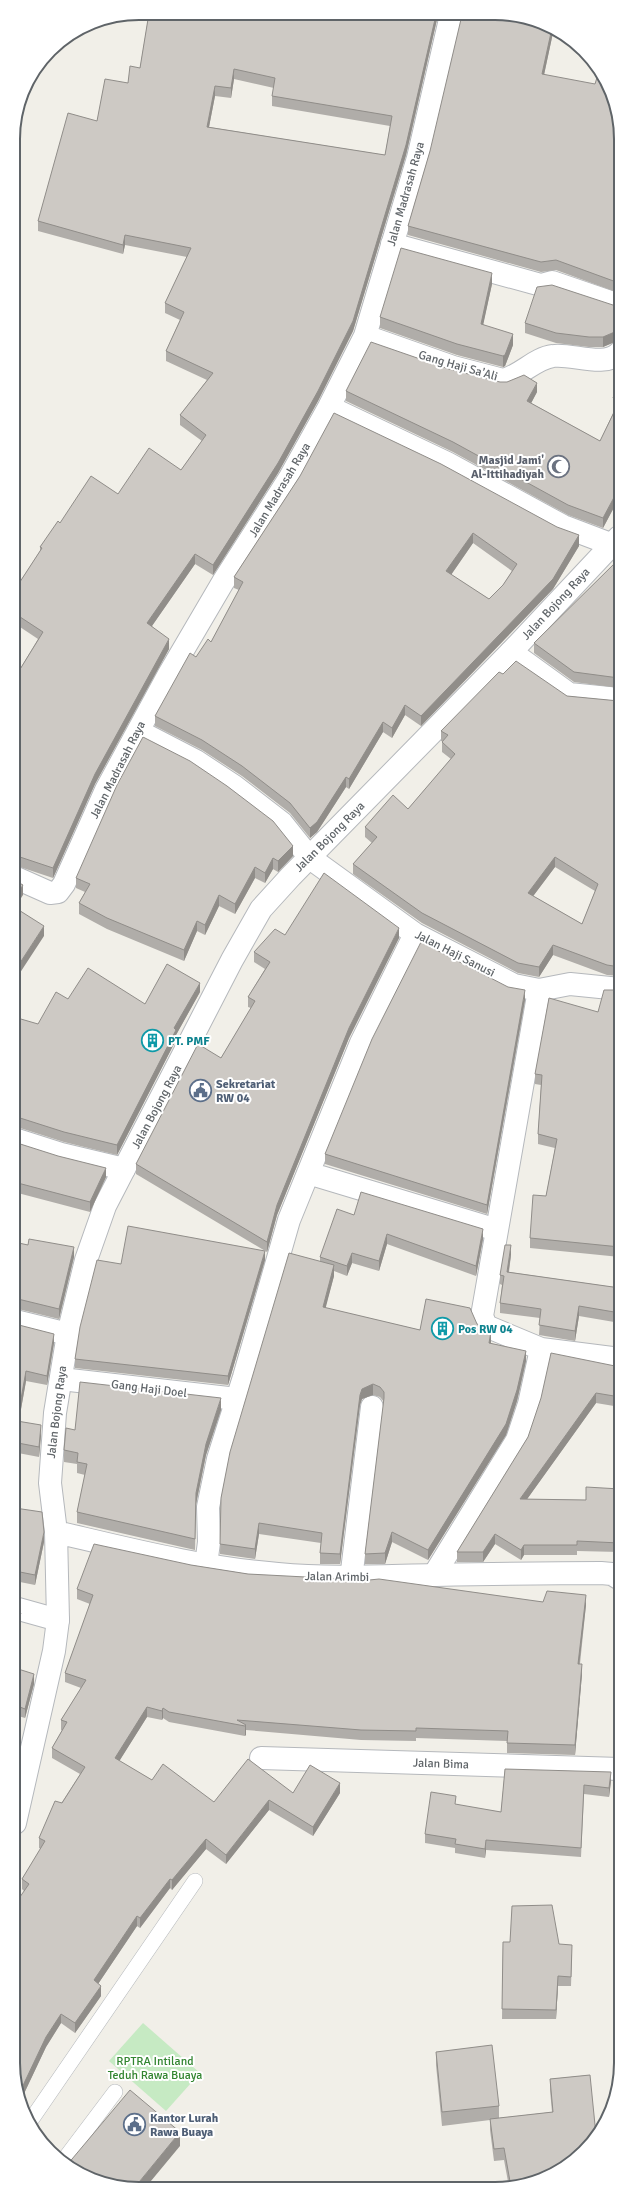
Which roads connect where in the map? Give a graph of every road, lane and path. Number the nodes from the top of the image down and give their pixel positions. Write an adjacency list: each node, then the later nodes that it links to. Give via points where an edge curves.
1 (450, 20): 2 (street, Jalan Madrasah Raya, via 418,158)
2 (392, 244): 3 (street, via 541,285 552,282); 4 (street, Jalan Madrasah Raya)
3 (614, 303)
4 (365, 336): 5 (street, Gang Haji Sa'Ali, via 453,367 503,380 551,356 596,360); 6 (street, Jalan Madrasah Raya)
5 (614, 356)
6 (329, 407): 7 (street, via 447,463 563,526); 11 (street, Jalan Madrasah Raya, via 289,478 223,582)
7 (614, 540)
8 (614, 543): 9 (street, Jalan Bojong Raya)
9 (511, 652): 10 (street, via 569,694); 12 (street, Jalan Bojong Raya)
10 (614, 698)
11 (138, 731): 12 (street, Jalan Haji Sanusi, via 196,761 234,786 282,823); 13 (street, Jalan Madrasah Raya, via 106,790 64,884 58,892 50,893)
12 (310, 858): 14 (street, Jalan Haji Sanusi); 18 (street, Jalan Bojong Raya, via 262,909 232,960)
13 (20, 880)
14 (415, 934): 16 (street, Jalan Haji Sanusi, via 514,985); 19 (street, via 362,1043)
15 (614, 988): 16 (street, Jalan Haji Sanusi, via 570,984)
16 (539, 990): 20 (street)
17 (20, 1141): 18 (street)
18 (124, 1169): 22 (street, Jalan Bojong Raya, via 105,1206 86,1260)
19 (308, 1173): 20 (street); 26 (street, via 289,1220)
20 (497, 1230): 23 (street, via 482,1316 486,1326)
21 (20, 1322): 22 (street)
22 (68, 1334): 25 (street, Jalan Bojong Raya)
23 (541, 1349): 24 (street); 30 (street, via 529,1404 517,1440)
24 (614, 1359)
25 (60, 1379): 26 (street, Gang Haji Doel); 28 (street, Jalan Bojong Raya, via 50,1483)
26 (237, 1399): 29 (street, via 210,1490)
27 (372, 1407): 32 (street)
28 (56, 1532): 29 (street, Jalan Arimbi, via 134,1552); 34 (street, Jalan Bojong Raya)
29 (206, 1565): 32 (street, Jalan Arimbi, via 277,1574)
30 (434, 1575): 31 (street, Jalan Arimbi, via 601,1573); 32 (street, Jalan Arimbi)
31 (614, 1575)
32 (351, 1579)
33 (20, 1609): 34 (street)
34 (58, 1620): 37 (street, Jalan Bojong Raya, via 54,1652)
35 (261, 1758): 36 (street, Jalan Bima)
36 (614, 1769)
37 (20, 1801)
38 (195, 1881): 40 (lane)
39 (115, 2092): 41 (lane)
40 (33, 2117)
41 (66, 2157)

